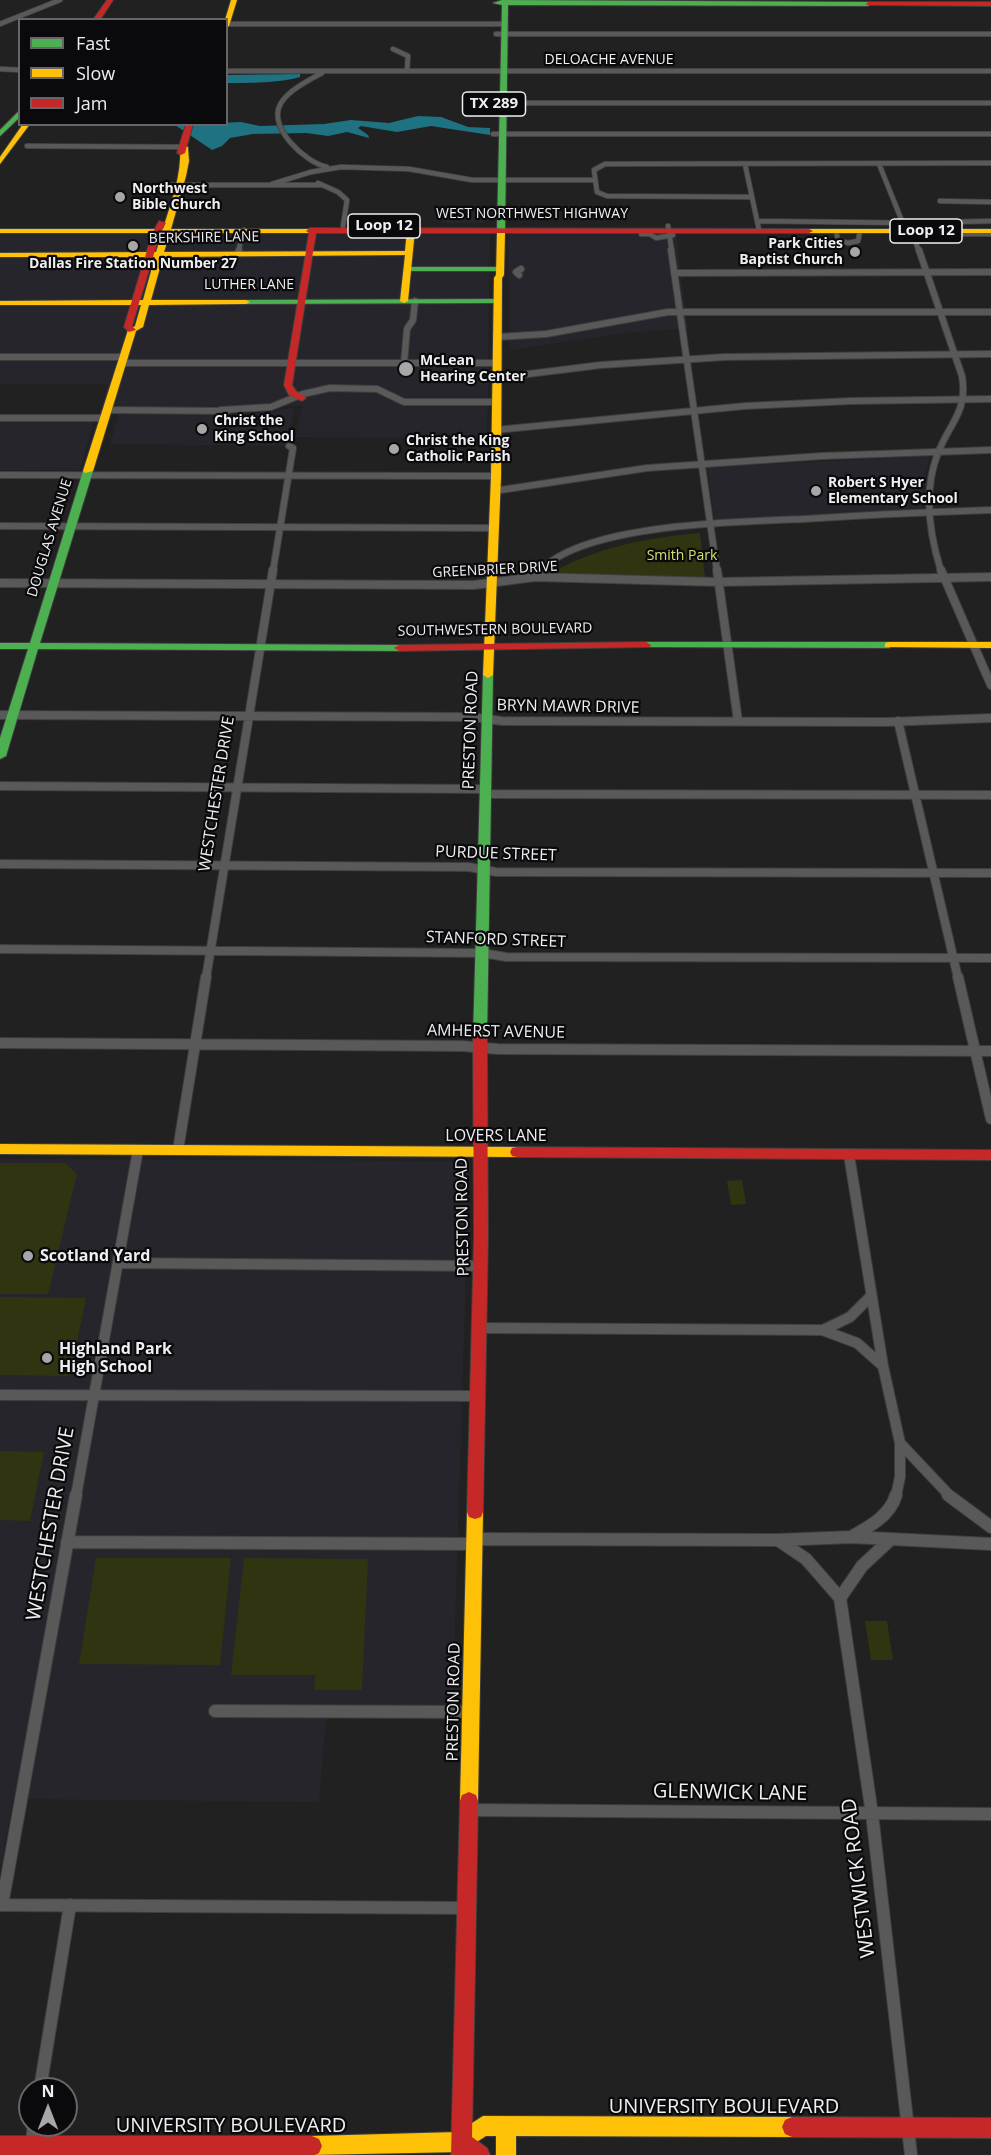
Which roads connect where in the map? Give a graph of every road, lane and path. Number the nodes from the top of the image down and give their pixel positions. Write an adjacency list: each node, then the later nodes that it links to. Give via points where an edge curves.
1 (60, 0): 11 (street)
2 (110, 0): 8 (main road)
3 (118, 0): 9 (main road)
4 (234, 0): 10 (main road)
5 (500, 2): 6 (main road); 13 (main road, PRESTON ROAD / TX 289)
6 (757, 2): 7 (main road)
7 (991, 4)
8 (97, 18)
9 (105, 18)
10 (228, 21)
11 (0, 24)
12 (228, 25): 13 (street)
13 (500, 29): 14 (street); 21 (main road, PRESTON ROAD / TX 289)
14 (991, 34)
15 (393, 49): 20 (street, via 408,56)
16 (0, 69): 17 (street)
17 (18, 70)
18 (228, 71): 19 (street, DELOACHE AVENUE)
19 (324, 71): 20 (street, DELOACHE AVENUE); 35 (street, via 281,103 279,113 284,134)
20 (407, 71): 21 (street, DELOACHE AVENUE)
21 (499, 71): 22 (street, DELOACHE AVENUE); 23 (main road, PRESTON ROAD / TX 289)
22 (991, 71)
23 (498, 103): 24 (street); 30 (main road, PRESTON ROAD / TX 289)
24 (991, 103)
25 (18, 114): 29 (main road)
26 (18, 125): 34 (main road)
27 (25, 126): 34 (main road)
28 (189, 126): 33 (main road, DOUGLAS AVENUE)
29 (0, 134)
30 (498, 134): 31 (street); 41 (main road, PRESTON ROAD / TX 289)
31 (991, 134)
32 (27, 146): 33 (street)
33 (184, 147): 43 (main road, DOUGLAS AVENUE)
34 (1, 158)
35 (311, 163): 39 (street); 40 (street)
36 (745, 164): 37 (street); 42 (street, via 605,164 594,170); 46 (street)
37 (879, 164): 38 (street); 50 (street)
38 (991, 164)
39 (330, 168): 40 (street); 41 (street, via 409,169 454,178)
40 (311, 172): 44 (street); 45 (street)
41 (497, 180): 42 (street); 57 (main road, PRESTON ROAD / TX 289)
42 (594, 180): 46 (street, via 597,192 607,196)
43 (176, 184): 44 (street); 56 (main road, DOUGLAS AVENUE)
44 (272, 184): 45 (street)
45 (321, 185): 52 (street, via 346,200)
46 (752, 197): 54 (street)
47 (940, 201): 48 (street)
48 (991, 202)
49 (991, 222): 50 (street)
50 (903, 225): 54 (main road, WEST NORTHWEST HIGHWAY / Loop 12); 61 (main road, WEST NORTHWEST HIGHWAY / Loop 12); 64 (main road, via 841,228)
51 (0, 226): 55 (main road, WEST NORTHWEST HIGHWAY / Loop 12)
52 (343, 226): 53 (main road, WEST NORTHWEST HIGHWAY / Loop 12); 56 (main road, WEST NORTHWEST HIGHWAY / Loop 12)
53 (372, 226): 57 (main road, WEST NORTHWEST HIGHWAY / Loop 12); 59 (main road)
54 (758, 226): 63 (main road, WEST NORTHWEST HIGHWAY / Loop 12); 64 (main road, WEST NORTHWEST HIGHWAY / Loop 12)
55 (137, 228): 56 (main road, WEST NORTHWEST HIGHWAY / Loop 12); 62 (main road, WEST NORTHWEST HIGHWAY / Loop 12)
56 (164, 228): 58 (main road, WEST NORTHWEST HIGHWAY / Loop 12); 69 (main road, DOUGLAS AVENUE)
57 (496, 228): 60 (main road, WEST NORTHWEST HIGHWAY / Loop 12); 63 (main road, WEST NORTHWEST HIGHWAY / Loop 12); 73 (main road, PRESTON ROAD)
58 (244, 230): 59 (main road, WEST NORTHWEST HIGHWAY / Loop 12); 66 (street)
59 (313, 230): 60 (main road, WEST NORTHWEST HIGHWAY / Loop 12); 67 (main road)
60 (411, 230): 68 (main road)
61 (991, 230): 64 (main road, WEST NORTHWEST HIGHWAY / Loop 12); 74 (street, via 916,235)
62 (0, 231)
63 (665, 233): 64 (street); 65 (street); 76 (street)
64 (837, 233)
65 (597, 235)
66 (238, 253): 67 (main road, BERKSHIRE LANE); 69 (main road, BERKSHIRE LANE)
67 (309, 253): 68 (main road, BERKSHIRE LANE); 78 (main road)
68 (408, 253): 71 (main road)
69 (155, 254): 70 (main road, BERKSHIRE LANE); 81 (main road, DOUGLAS AVENUE)
70 (0, 255)
71 (407, 269): 73 (main road); 79 (main road)
72 (521, 269): 77 (street, via 516,272)
73 (494, 272): 80 (main road, PRESTON ROAD)
74 (926, 272): 75 (street); 76 (street); 84 (street)
75 (991, 272)
76 (674, 273): 83 (street)
77 (519, 275)
78 (301, 301): 79 (main road, LUTHER LANE); 81 (main road, LUTHER LANE); 92 (main road)
79 (410, 301): 80 (main road, LUTHER LANE); 93 (street, via 413,320 407,329)
80 (497, 301): 86 (main road, PRESTON ROAD)
81 (140, 302): 82 (main road, LUTHER LANE); 91 (main road, DOUGLAS AVENUE, via 139,327 132,330)
82 (0, 303)
83 (680, 312): 84 (street); 86 (street, via 538,335); 90 (street)
84 (940, 312): 85 (street); 87 (street)
85 (991, 312)
86 (497, 337): 94 (main road, PRESTON ROAD)
87 (954, 354): 88 (street); 90 (street); 97 (street, via 962,376)
88 (991, 354)
89 (0, 357): 91 (street)
90 (688, 359): 95 (street, via 596,365); 100 (street)
91 (124, 360): 92 (street); 101 (main road, DOUGLAS AVENUE)
92 (292, 363): 93 (street); 96 (main road, via 289,390)
93 (404, 363): 94 (street)
94 (496, 363): 95 (main road, PRESTON ROAD)
95 (496, 378): 99 (main road, PRESTON ROAD)
96 (300, 397): 99 (street, via 321,391 356,391 385,393 398,401); 101 (street, via 267,410)
97 (964, 399): 98 (street); 100 (street); 106 (street)
98 (991, 399)
99 (495, 402): 103 (main road, PRESTON ROAD)
100 (694, 410): 103 (street); 107 (street)
101 (106, 414): 102 (street); 108 (main road, DOUGLAS AVENUE)
102 (0, 418)
103 (495, 430): 111 (main road, PRESTON ROAD)
104 (289, 446): 110 (street, WESTCHESTER DRIVE, via 293,448)
105 (991, 450): 106 (street)
106 (938, 452): 107 (street); 114 (street)
107 (702, 464): 112 (street, via 601,473); 115 (street)
108 (87, 474): 109 (street); 110 (street); 117 (main road, DOUGLAS AVENUE)
109 (0, 475)
110 (289, 475): 111 (street); 118 (street, WESTCHESTER DRIVE)
111 (496, 476): 112 (main road, PRESTON ROAD)
112 (494, 491): 119 (main road, PRESTON ROAD)
113 (991, 510): 114 (street)
114 (928, 512): 115 (street); 122 (street, via 932,548)
115 (710, 525): 120 (street, via 653,530 605,540 553,560); 123 (street)
116 (0, 526): 117 (street)
117 (70, 526): 118 (street); 125 (main road, DOUGLAS AVENUE)
118 (279, 527): 119 (street); 127 (street, WESTCHESTER DRIVE)
119 (492, 528): 126 (main road, PRESTON ROAD)
120 (534, 577): 123 (street, GREENBRIER DRIVE); 126 (street, GREENBRIER DRIVE)
121 (991, 577): 122 (street, GREENBRIER DRIVE)
122 (944, 579): 123 (street, GREENBRIER DRIVE); 129 (street)
123 (718, 582): 128 (street)
124 (0, 583): 125 (street, GREENBRIER DRIVE)
125 (53, 583): 127 (street, GREENBRIER DRIVE); 132 (main road, DOUGLAS AVENUE)
126 (491, 583): 127 (street, GREENBRIER DRIVE); 134 (main road, PRESTON ROAD)
127 (270, 585): 133 (street, WESTCHESTER DRIVE)
128 (727, 645): 129 (main road, SOUTHWESTERN BOULEVARD); 134 (main road, SOUTHWESTERN BOULEVARD); 140 (street)
129 (973, 645): 130 (main road, SOUTHWESTERN BOULEVARD); 135 (street)
130 (991, 645)
131 (0, 646): 132 (main road, SOUTHWESTERN BOULEVARD)
132 (34, 646): 133 (main road, SOUTHWESTERN BOULEVARD); 136 (main road, DOUGLAS AVENUE)
133 (260, 647): 134 (main road, SOUTHWESTERN BOULEVARD); 137 (street, WESTCHESTER DRIVE)
134 (490, 647): 139 (main road, PRESTON ROAD)
135 (991, 685)
136 (6, 715): 137 (street, BRYN MAWR DRIVE); 142 (main road, DOUGLAS AVENUE)
137 (248, 716): 139 (street, BRYN MAWR DRIVE); 144 (street, WESTCHESTER DRIVE)
138 (991, 718): 141 (street, BRYN MAWR DRIVE)
139 (486, 719): 140 (street, BRYN MAWR DRIVE); 145 (main road, PRESTON ROAD)
140 (738, 721): 141 (street, BRYN MAWR DRIVE)
141 (898, 721): 147 (street)
142 (0, 756)
143 (0, 786): 144 (street)
144 (236, 787): 145 (street); 149 (street, WESTCHESTER DRIVE)
145 (485, 792): 147 (street); 150 (main road, PRESTON ROAD)
146 (991, 795): 147 (street)
147 (916, 796): 151 (street)
148 (0, 864): 149 (street, PURDUE STREET)
149 (224, 865): 150 (street, PURDUE STREET); 154 (street, WESTCHESTER DRIVE)
150 (483, 869): 151 (street, PURDUE STREET); 155 (main road, PRESTON ROAD)
151 (933, 873): 152 (street, PURDUE STREET); 156 (street)
152 (991, 873)
153 (0, 949): 154 (street, STANFORD STREET)
154 (210, 951): 155 (street, STANFORD STREET); 159 (street, WESTCHESTER DRIVE)
155 (482, 953): 156 (street, STANFORD STREET, via 518,957); 160 (main road, PRESTON ROAD)
156 (954, 958): 157 (street, STANFORD STREET); 161 (street)
157 (991, 958)
158 (0, 1043): 159 (street, AMHERST AVENUE)
159 (194, 1045): 160 (street, AMHERST AVENUE); 166 (street, WESTCHESTER DRIVE)
160 (479, 1047): 161 (street, AMHERST AVENUE); 167 (main road, PRESTON ROAD)
161 (976, 1050): 162 (street, AMHERST AVENUE); 163 (street)
162 (991, 1050)
163 (991, 1119)
164 (0, 1149): 165 (main road, LOVERS LANE)
165 (138, 1150): 166 (main road, LOVERS LANE); 170 (street, WESTCHESTER DRIVE)
166 (178, 1150): 167 (main road, LOVERS LANE)
167 (479, 1152): 168 (main road, LOVERS LANE); 171 (main road, PRESTON ROAD)
168 (849, 1155): 169 (main road, LOVERS LANE); 172 (street)
169 (991, 1155)
170 (118, 1263): 171 (street); 176 (street, WESTCHESTER DRIVE)
171 (481, 1266): 173 (main road, PRESTON ROAD)
172 (871, 1296): 174 (street, via 850,1317); 175 (street)
173 (479, 1328): 174 (street); 178 (main road, PRESTON ROAD)
174 (822, 1330): 175 (street, via 857,1343)
175 (883, 1366): 179 (street)
176 (94, 1394): 177 (street); 178 (street); 184 (street, WESTCHESTER DRIVE)
177 (0, 1395)
178 (478, 1396): 185 (main road, PRESTON ROAD)
179 (900, 1443): 180 (street, via 943,1491); 181 (street, via 900,1480 895,1503 870,1527)
180 (991, 1527)
181 (851, 1537): 182 (street); 183 (street)
182 (778, 1540): 185 (street); 187 (street, via 806,1559)
183 (890, 1540): 186 (street); 187 (street, via 853,1576)
184 (67, 1542): 185 (street); 193 (street, WESTCHESTER DRIVE)
185 (475, 1542): 189 (main road, PRESTON ROAD)
186 (991, 1544)
187 (840, 1598): 191 (street, WESTWICK ROAD)
188 (215, 1711): 189 (street)
189 (471, 1712): 190 (main road, PRESTON ROAD)
190 (469, 1810): 191 (street, GLENWICK LANE); 195 (main road, PRESTON ROAD)
191 (872, 1814): 192 (street, GLENWICK LANE); 198 (street, WESTWICK ROAD)
192 (991, 1814)
193 (1, 1905): 194 (street)
194 (70, 1905): 195 (street); 196 (street)
195 (466, 1908): 201 (main road, PRESTON ROAD)
196 (42, 2077)
197 (506, 2126): 198 (main road, UNIVERSITY BOULEVARD); 201 (main road, UNIVERSITY BOULEVARD, via 483,2126); 204 (main road)
198 (907, 2128): 199 (main road, UNIVERSITY BOULEVARD); 205 (street, WESTWICK ROAD)
199 (991, 2128)
200 (0, 2146): 202 (main road, UNIVERSITY BOULEVARD)
201 (461, 2148): 202 (main road, UNIVERSITY BOULEVARD, via 430,2144); 203 (main road)
202 (30, 2150)
203 (480, 2155)
204 (506, 2155)
205 (911, 2155)

